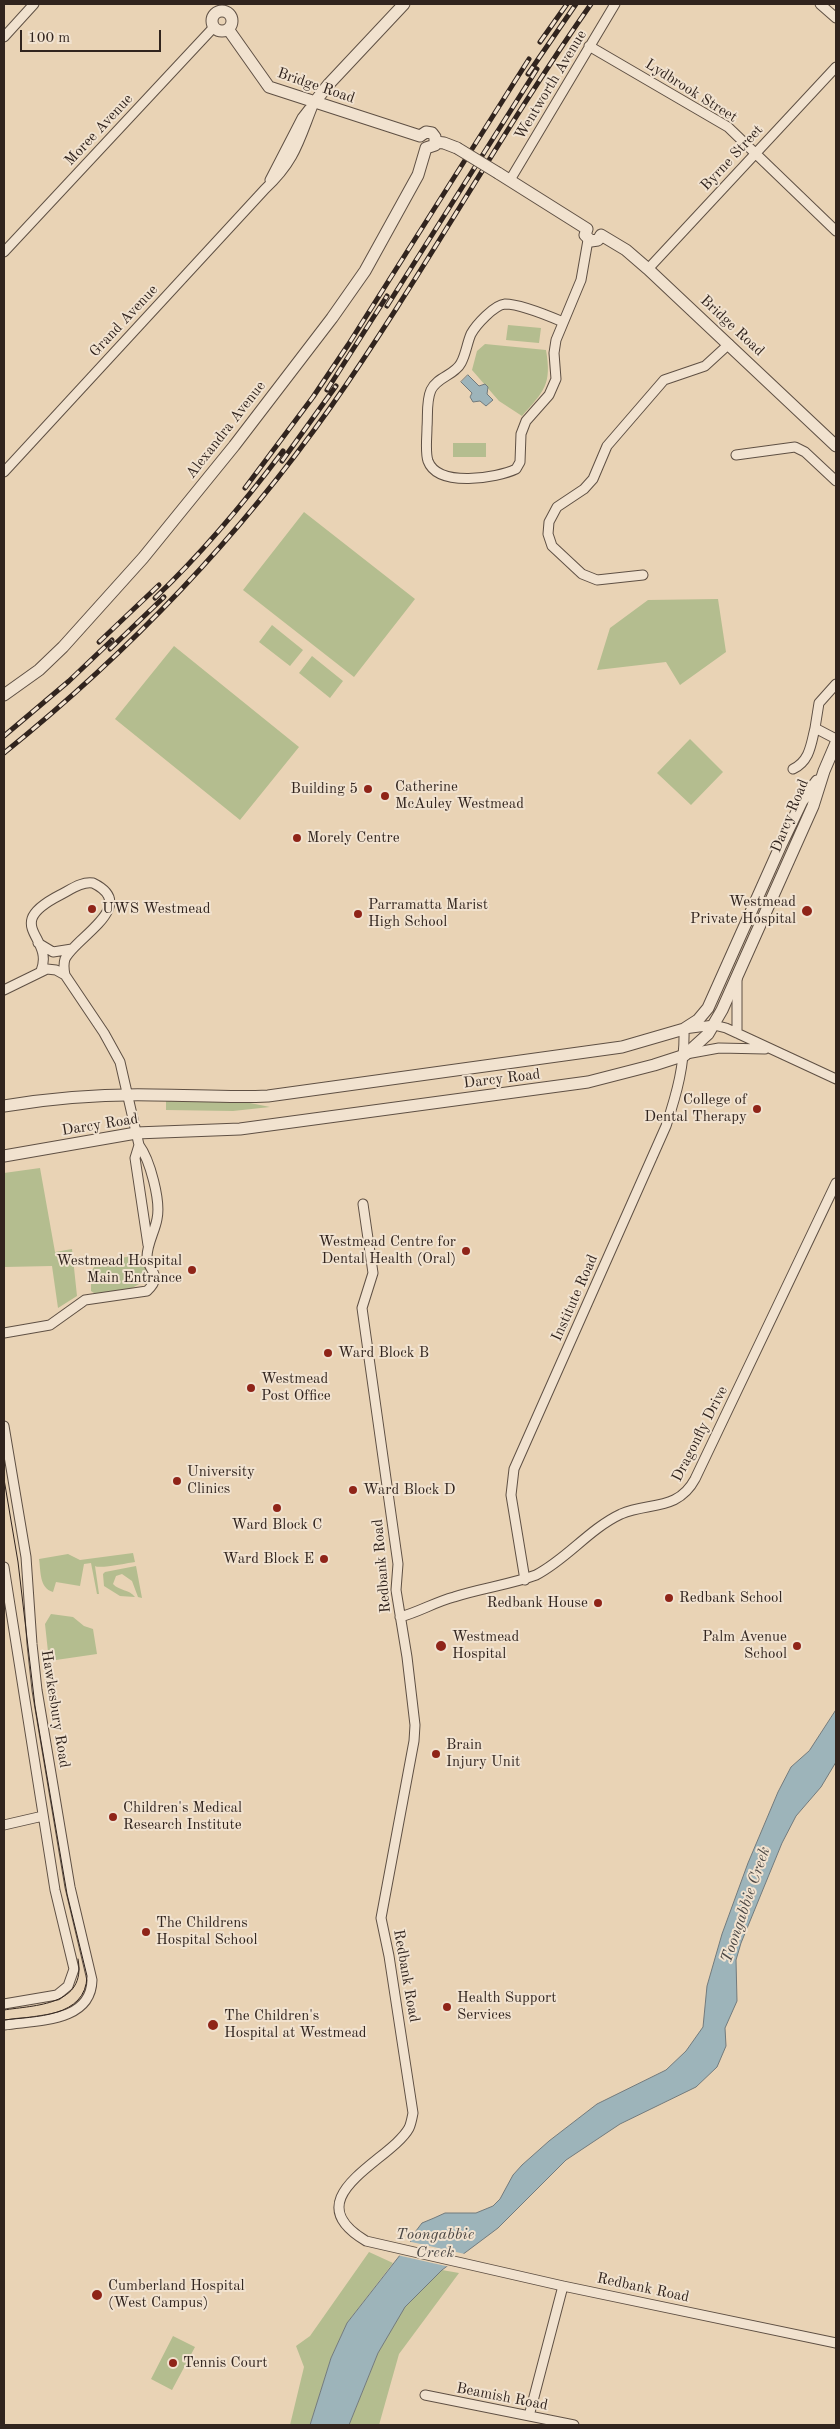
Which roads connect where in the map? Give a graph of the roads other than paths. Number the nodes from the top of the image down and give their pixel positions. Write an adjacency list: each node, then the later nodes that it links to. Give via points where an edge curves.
1 (34, 4): 9 (street)
2 (404, 4): 12 (street)
3 (615, 4): 10 (street, Wentworth Avenue)
4 (820, 4): 6 (street)
5 (214, 8): 7 (street); 8 (street, via 231,17 232,24)
6 (836, 18)
7 (214, 27): 8 (street, via 220,31); 18 (street, Moree Avenue)
8 (228, 29): 12 (street, Bridge Road, via 269,87)
9 (4, 36)
10 (589, 46): 14 (street, Lydbrook Street, via 728,127); 15 (street, Wentworth Avenue)
11 (836, 67): 14 (street, Byrne Street)
12 (314, 103): 13 (street, Bridge Road, via 420,136 420,144); 24 (street, Grand Avenue, via 284,172)
13 (431, 145): 15 (street, bridge, via 444,142); 28 (street, Alexandra Avenue, via 365,271 234,446 143,558 63,647 39,670)
14 (755, 154): 16 (street, Lydbrook Street); 19 (street, Byrne Street)
15 (510, 180): 17 (street)
16 (836, 231)
17 (588, 234): 19 (street, Bridge Road, via 591,226 597,226 601,235); 20 (street, via 581,280)
18 (4, 252)
19 (648, 269): 21 (street, Bridge Road)
20 (563, 322): 20 (street, via 505,304 497,307 480,324 472,333 459,367 439,380 431,391 427,441 428,460 432,467 443,474 476,479 516,470 526,421 553,389 556,379 554,353)
21 (729, 344): 22 (street, Bridge Road); 26 (street, via 705,366 664,380 607,446 593,479 557,507 549,522 552,546 582,574 597,580)
22 (836, 446)
23 (736, 455): 25 (street, via 795,447 805,452)
24 (4, 472)
25 (836, 481)
26 (643, 575)
27 (836, 684): 29 (street, via 819,704)
28 (4, 695)
29 (815, 728): 30 (street); 32 (street, via 808,755)
30 (836, 739)
31 (836, 743): 33 (street, Darcy Road)
32 (792, 769)
33 (824, 771): 34 (street, Darcy Road, via 813,806); 35 (street, Darcy Road, via 802,801)
34 (778, 883): 35 (street, via 757,917); 40 (street, Darcy Road)
35 (744, 926): 43 (street, Darcy Road, via 708,1008)
36 (37, 942): 37 (street, via 53,952); 37 (street, via 30,928 30,920 37,908 82,884 93,883 106,894 108,913); 38 (street, via 43,959)
37 (72, 949): 39 (street, via 65,960)
38 (41, 971): 39 (street, via 56,970); 41 (street)
39 (65, 975): 48 (street, via 113,1048)
40 (737, 975): 42 (street, Darcy Road); 44 (street)
41 (4, 990)
42 (714, 1025): 43 (street); 44 (street); 46 (street, Darcy Road, via 701,1042)
43 (684, 1030): 46 (street, Institute Road); 48 (street, Darcy Road, via 613,1048 268,1096)
44 (737, 1033): 45 (street)
45 (768, 1049): 46 (street, via 719,1048); 47 (street)
46 (685, 1054): 50 (street, Darcy Road, via 625,1074 550,1088 240,1129); 60 (street, Institute Road, via 666,1126 514,1469 511,1495)
47 (836, 1079)
48 (128, 1095): 49 (street, Darcy Road); 50 (street)
49 (4, 1106)
50 (136, 1133): 51 (street); 52 (street, Darcy Road)
51 (139, 1145): 55 (street, via 135,1158); 55 (street, via 147,1156 158,1209)
52 (4, 1156)
53 (836, 1183): 60 (street, Dragonfly Drive, via 690,1489 678,1499 618,1516 548,1569)
54 (363, 1204): 61 (street, Redbank Road, via 373,1273 362,1308 398,1564 396,1590)
55 (149, 1248): 56 (street, via 147,1258 155,1275 147,1291 85,1300 50,1325)
56 (4, 1333)
57 (4, 1426): 58 (street, Hawkesbury Road)
58 (5, 1442): 65 (street, Hawkesbury Road, via 26,1557 37,1690 75,1910 91,1970 91,1994 70,2014)
59 (4, 1567): 62 (street, Hawkesbury Road)
60 (525, 1580): 61 (street, Dragonfly Drive, via 457,1596)
61 (400, 1617): 66 (street, Redbank Road, via 415,1725 381,1918 390,1956 413,2113 408,2128 397,2141 349,2183 341,2198 340,2211 353,2233 366,2241)
62 (43, 1816): 63 (street); 64 (street, Hawkesbury Road, via 55,1890 74,1969 68,1986 57,1996)
63 (4, 1824)
64 (4, 2004)
65 (4, 2025)
66 (563, 2286): 67 (street, Redbank Road); 69 (street)
67 (836, 2343)
68 (425, 2395): 69 (street, Beamish Road)
69 (530, 2416): 70 (street, Beamish Road)
70 (574, 2425)

